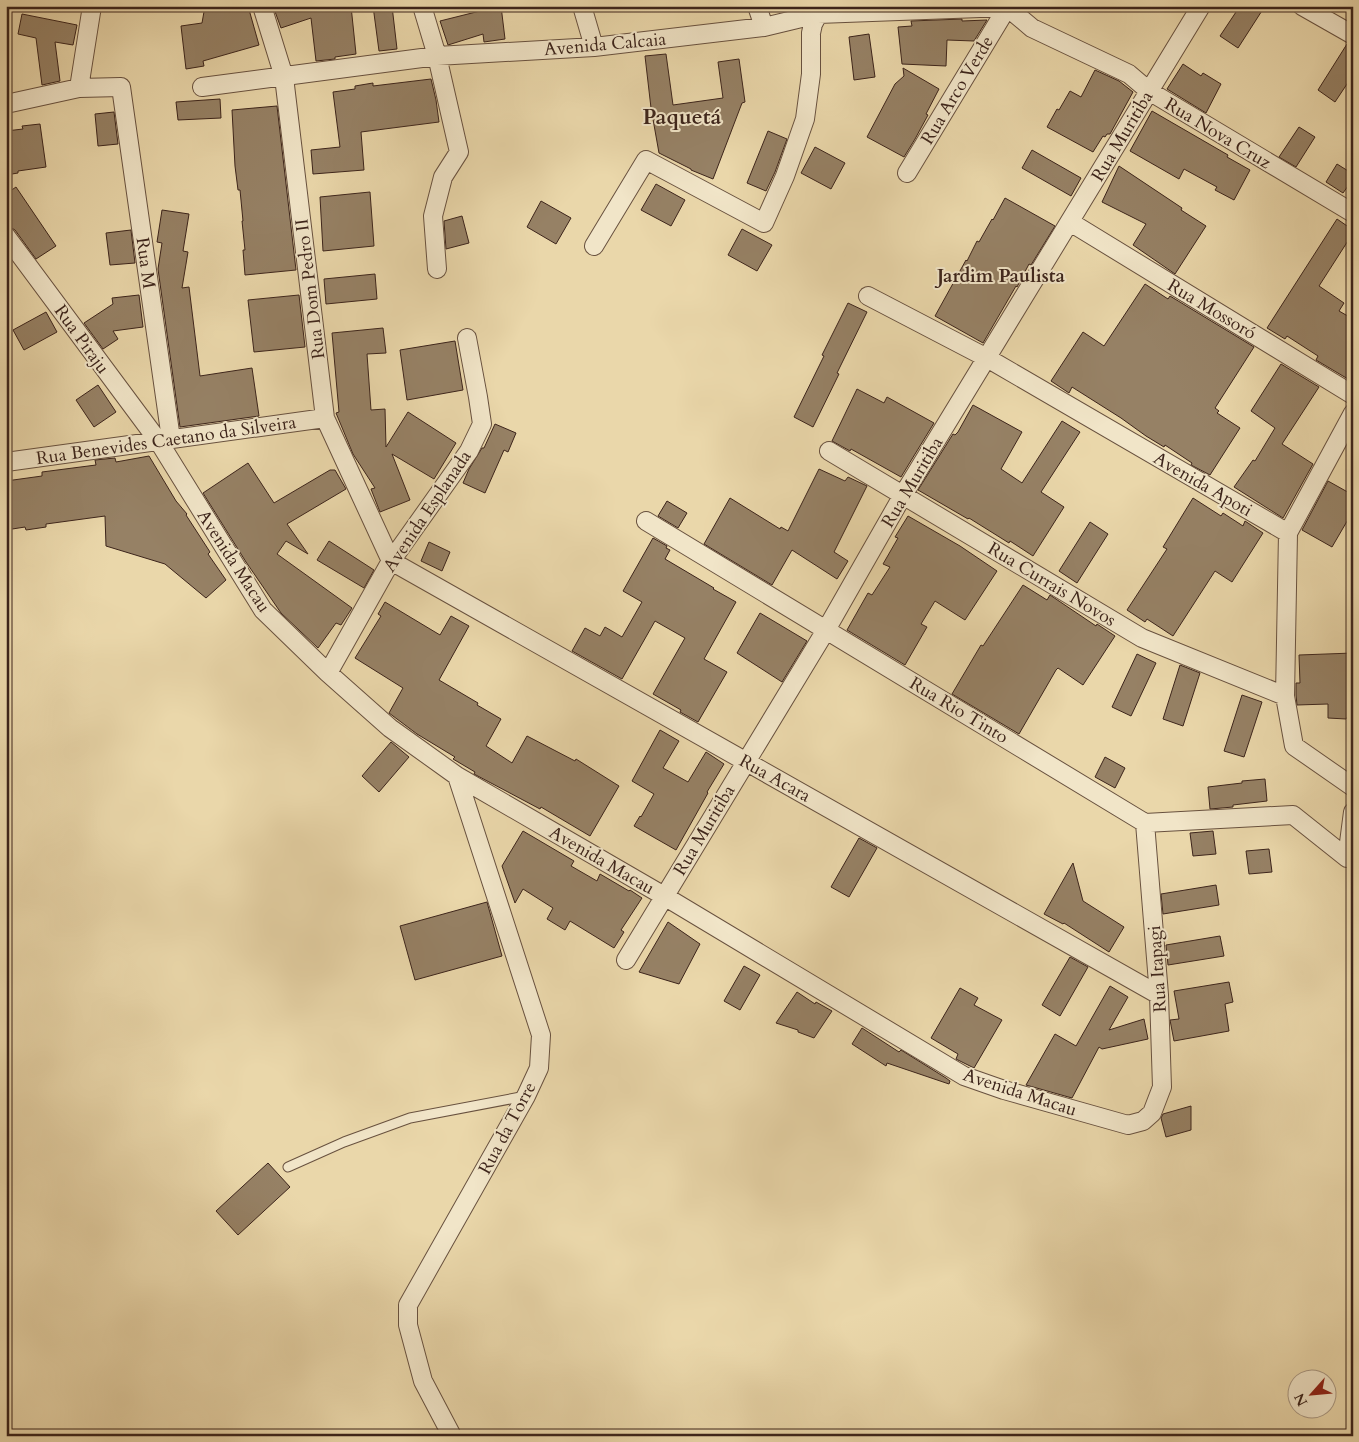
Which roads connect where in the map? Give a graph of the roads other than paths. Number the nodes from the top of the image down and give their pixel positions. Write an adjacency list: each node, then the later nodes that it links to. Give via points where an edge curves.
1 (92, 6): 16 (street)
2 (262, 6): 14 (street, Rua Dom Pedro II)
3 (422, 6): 13 (street)
4 (582, 6): 12 (street)
5 (757, 6): 10 (street)
6 (1201, 6): 17 (street, Rua Muritiba)
7 (1302, 6): 11 (street)
8 (1008, 7): 9 (street, Avenida Calcaia); 17 (street, Rua Nova Cruz, via 1032,28 1129,74); 19 (street, Rua Arco Verde)
9 (820, 10): 10 (street, Avenida Calcaia); 23 (street, via 811,33 811,74 805,119 764,223 646,160)
10 (764, 27): 12 (street, Avenida Calcaia)
11 (1353, 35)
12 (594, 47): 13 (street, Avenida Calcaia)
13 (437, 56): 14 (street, Avenida Calcaia); 24 (street, via 459,152 443,177 433,216)
14 (284, 77): 15 (street, Avenida Calcaia); 30 (street, Rua Dom Pedro II)
15 (202, 87)
16 (79, 88): 18 (street); 31 (street, Rua M, via 121,87)
17 (1149, 91): 20 (street, Rua Nova Cruz); 21 (street, Rua Muritiba)
18 (6, 104)
19 (907, 174)
20 (1353, 213)
21 (1070, 222): 27 (street, Rua Muritiba); 28 (street, Rua Mossoró)
22 (6, 236): 31 (street, Rua Piraju)
23 (594, 246)
24 (437, 269)
25 (868, 296): 27 (street, Avenida Apoti)
26 (467, 338): 37 (street, Avenida Esplanada, via 482,424 469,451)
27 (987, 358): 34 (street, Rua Muritiba); 36 (street, Avenida Apoti)
28 (1353, 395)
29 (1353, 413): 36 (street)
30 (325, 418): 31 (street, Rua Benevides Caetano da Silveira); 37 (street, Rua Dom Pedro II)
31 (165, 440): 33 (street, Rua Benevides Caetano da Silveira); 39 (street, Avenida Macau, via 263,610)
32 (829, 451): 34 (street, Rua Currais Novos)
33 (6, 462)
34 (904, 495): 38 (street, Rua Muritiba); 40 (street, Rua Currais Novos, via 1142,638)
35 (646, 522): 38 (street, Rua Rio Tinto)
36 (1288, 533): 40 (street)
37 (391, 561): 39 (street, Avenida Esplanada); 41 (street, Rua Acara)
38 (826, 630): 41 (street, Rua Muritiba); 45 (street, Rua Rio Tinto)
39 (328, 673): 42 (street, Avenida Macau, via 390,728)
40 (1285, 696): 43 (street, via 1294,746)
41 (745, 761): 46 (street, Rua Muritiba); 48 (street, Rua Acara)
42 (457, 776): 46 (street, Avenida Macau); 49 (street, Rua da Torre, via 541,1035 539,1068)
43 (1353, 787)
44 (1353, 812): 45 (street, via 1347,858 1292,815)
45 (1145, 823): 48 (street, Rua Itapagi)
46 (664, 896): 47 (street, Rua Muritiba); 50 (street, Avenida Macau, via 964,1076 1128,1125 1143,1121)
47 (626, 960)
48 (1160, 995): 50 (street, Rua Itapagi, via 1162,1087)
49 (526, 1096): 51 (lane, via 410,1118); 52 (street, Rua da Torre, via 408,1304 408,1325 423,1381)
50 (1152, 1113)
51 (288, 1167)
52 (452, 1436)

